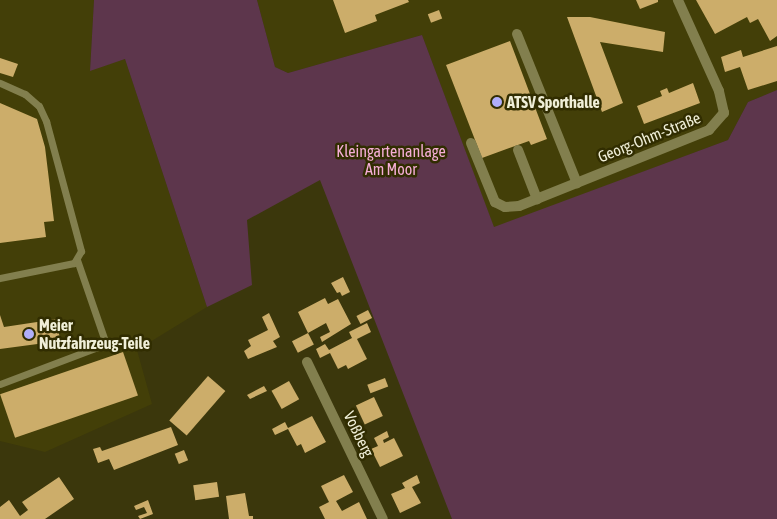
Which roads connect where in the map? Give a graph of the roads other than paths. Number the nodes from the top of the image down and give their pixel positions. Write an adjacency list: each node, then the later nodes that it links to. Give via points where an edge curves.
1 (678, 0): 6 (street, Georg-Ohm-Straße, via 719,91 724,113 709,130)
2 (517, 34): 6 (street)
3 (0, 83): 8 (lane, via 25,94 39,106 46,122 81,251)
4 (470, 142): 7 (street, Georg-Ohm-Straße, via 495,202 505,207)
5 (518, 150): 7 (street)
6 (577, 183): 7 (street, Georg-Ohm-Straße)
7 (537, 199)
8 (77, 260): 9 (lane); 11 (lane, via 106,344)
9 (0, 278)
10 (307, 362): 12 (street, Voßberg)
11 (0, 384)
12 (383, 519)

